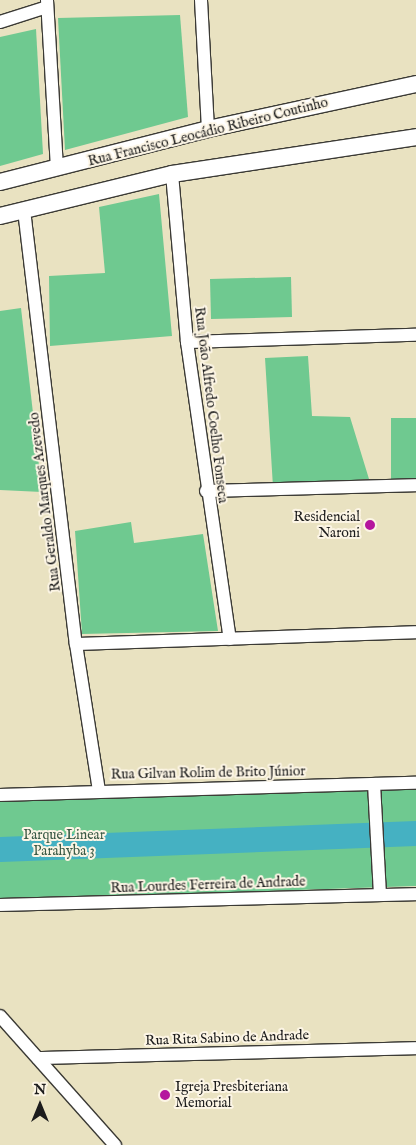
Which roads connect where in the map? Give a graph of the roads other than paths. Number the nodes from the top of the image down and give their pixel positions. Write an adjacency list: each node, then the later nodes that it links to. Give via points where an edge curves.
1 (201, 0): 5 (street)
2 (47, 4): 3 (street); 7 (street)
3 (0, 22)
4 (416, 84): 5 (main road, Rua Francisco Leocádio Ribeiro Coutinho)
5 (208, 129): 7 (main road, Rua Francisco Leocádio Ribeiro Coutinho)
6 (416, 137): 8 (main road)
7 (57, 169): 9 (main road, Rua Francisco Leocádio Ribeiro Coutinho)
8 (172, 174): 10 (main road); 13 (street, Rua João Alfredo Coelho Fonseca)
9 (0, 182)
10 (24, 210): 11 (main road); 18 (street, Rua Geraldo Marques Azevedo)
11 (0, 216)
12 (416, 335): 13 (street)
13 (187, 342): 15 (street, Rua João Alfredo Coelho Fonseca)
14 (416, 485): 15 (street)
15 (206, 491): 17 (street, Rua João Alfredo Coelho Fonseca)
16 (416, 632): 17 (street)
17 (230, 639): 18 (street)
18 (76, 644): 21 (street, Rua Geraldo Marques Azevedo)
19 (416, 783): 20 (street, Rua Gilvan Rolim de Brito Júnior)
20 (374, 784): 21 (street, Rua Gilvan Rolim de Brito Júnior); 24 (street)
21 (99, 791): 22 (street, Rua Gilvan Rolim de Brito Júnior)
22 (0, 795)
23 (416, 894): 24 (street, Rua Lourdes Ferreira de Andrade)
24 (380, 895): 25 (street, Rua Lourdes Ferreira de Andrade)
25 (0, 905)
26 (0, 1016): 28 (street)
27 (416, 1048): 28 (street, Rua Rita Sabino de Andrade)
28 (38, 1058): 29 (street)
29 (115, 1145)

